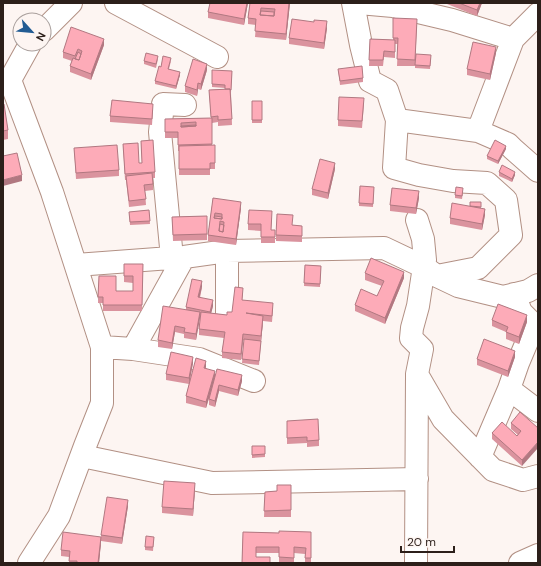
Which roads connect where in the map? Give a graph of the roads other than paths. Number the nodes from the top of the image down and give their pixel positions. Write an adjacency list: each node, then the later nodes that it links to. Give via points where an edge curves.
1 (71, 3): 7 (street)
2 (116, 3): 10 (street)
3 (354, 3): 13 (street, via 370,81 388,90)
4 (359, 3): 5 (street)
5 (394, 4): 8 (street)
6 (538, 14): 8 (street)
7 (52, 22)
8 (513, 39): 14 (street)
9 (23, 52): 11 (street)
10 (217, 56)
11 (6, 71): 19 (street, via 52,192)
12 (185, 105): 18 (street, via 163,104 160,132)
13 (397, 120): 14 (street); 20 (street, via 394,168 454,181 487,183 506,200 511,235 478,268)
14 (478, 131): 15 (street, via 508,144)
15 (538, 171)
16 (417, 220): 20 (street)
17 (227, 251): 18 (street); 20 (street, via 384,248); 23 (street)
18 (178, 257): 19 (street); 26 (street)
19 (76, 265): 25 (street)
20 (430, 272): 22 (street, via 458,286 502,297); 27 (street, via 412,328 411,338 422,349)
21 (538, 285): 22 (street, via 528,291)
22 (514, 294): 24 (street, via 521,312)
23 (227, 314)
24 (536, 326): 29 (street)
25 (102, 347): 26 (street); 31 (street, via 102,403)
26 (133, 349): 28 (street, via 199,359)
27 (417, 374): 32 (street, via 443,419); 34 (street)
28 (254, 381)
29 (509, 389): 30 (street); 32 (street)
30 (538, 412)
31 (82, 456): 34 (street, via 212,483); 36 (street, via 59,516)
32 (480, 457): 33 (street, via 493,470 523,480)
33 (538, 476)
34 (417, 479): 37 (street)
35 (538, 555): 38 (street)
36 (29, 563)
37 (416, 563)
38 (520, 563)

